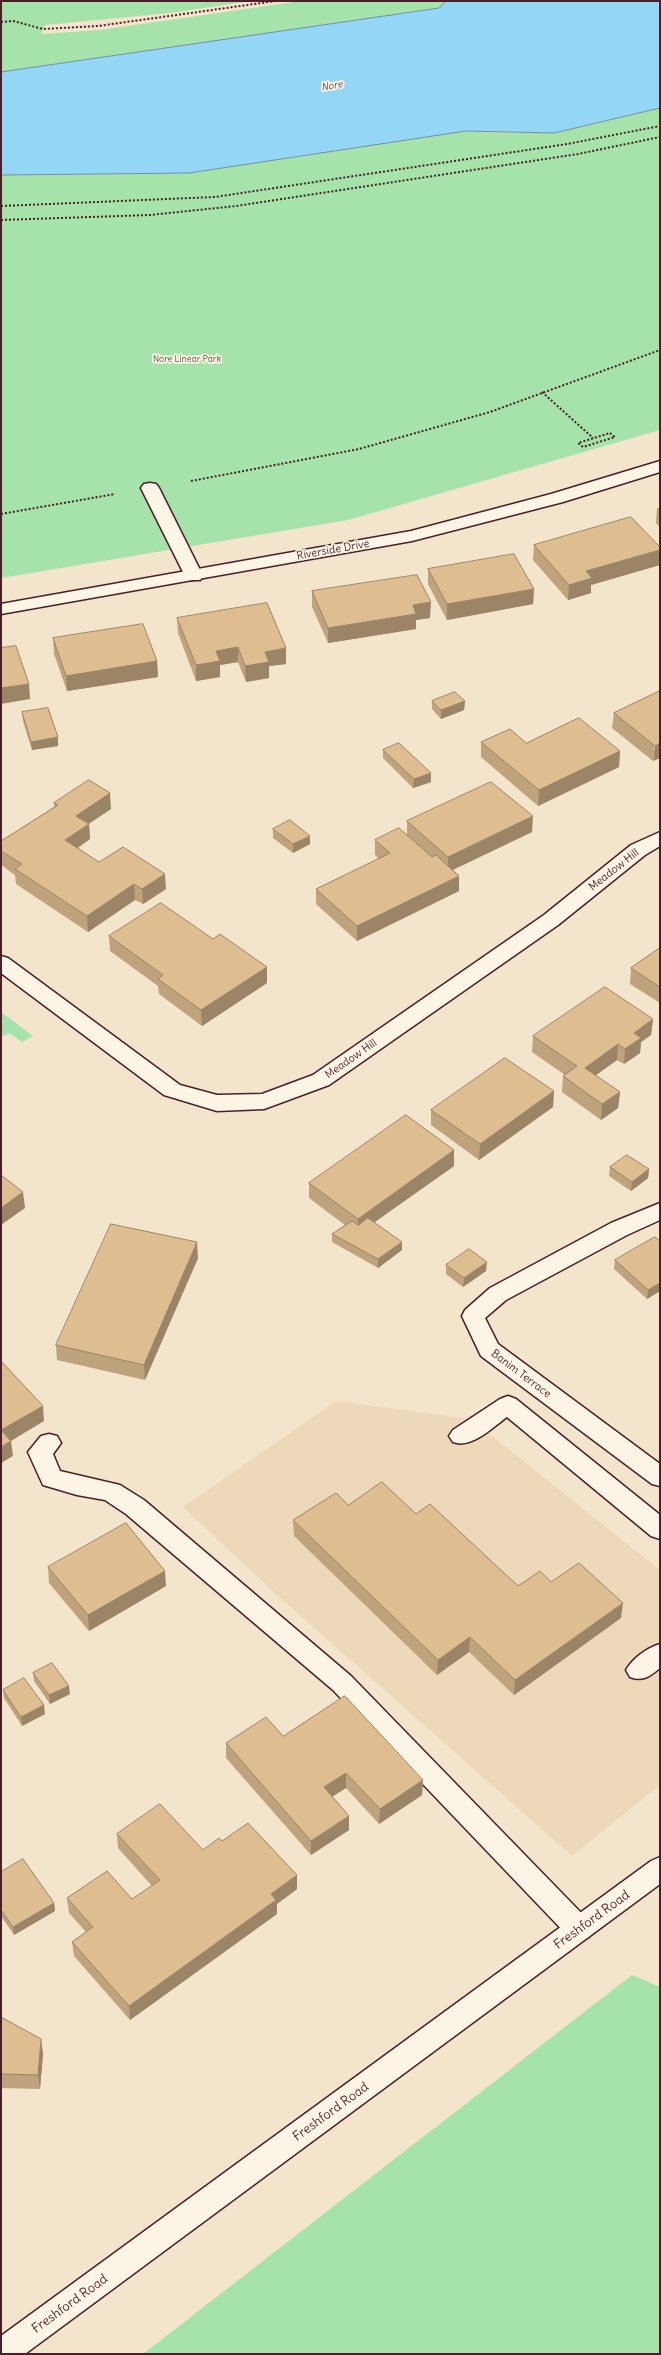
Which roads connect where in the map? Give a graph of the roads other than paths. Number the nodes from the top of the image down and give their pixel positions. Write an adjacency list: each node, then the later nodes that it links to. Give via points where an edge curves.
1 (660, 466): 3 (street, Riverside Drive, via 557,498 412,536)
2 (150, 488): 3 (street)
3 (194, 576): 4 (street, Riverside Drive)
4 (1, 609)
5 (660, 838): 6 (street, Meadow Hill, via 638,850 552,920 321,1080 264,1100 217,1103 172,1090)
6 (1, 963)
7 (660, 1211): 10 (street, Banim Terrace, via 619,1229 498,1294 474,1316 489,1350)
8 (461, 1436): 11 (street, via 508,1404)
9 (49, 1443): 15 (street, via 40,1452 51,1478 111,1492 135,1507 342,1683)
10 (660, 1477)
11 (660, 1529)
12 (660, 1654): 13 (street)
13 (638, 1670)
14 (660, 1869): 15 (street, Freshford Road)
15 (579, 1929): 16 (street, Freshford Road)
16 (1, 2354)

